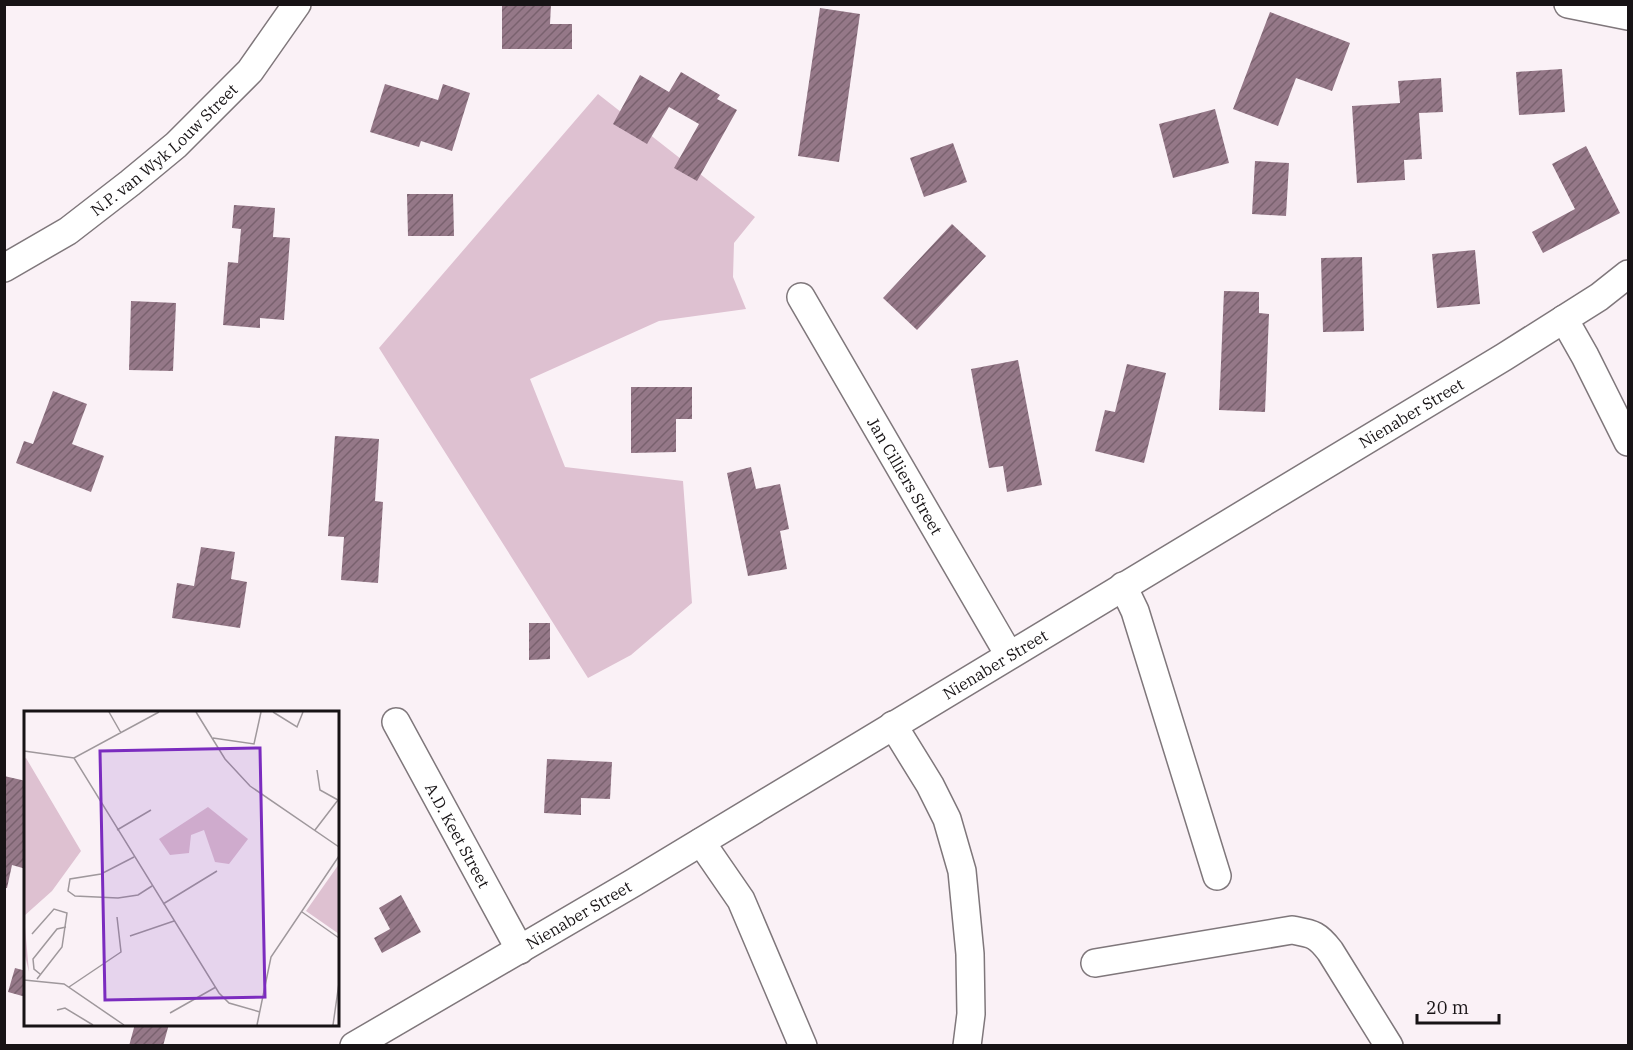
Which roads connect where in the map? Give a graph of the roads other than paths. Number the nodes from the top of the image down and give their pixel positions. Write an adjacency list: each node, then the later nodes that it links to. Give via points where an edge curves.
1 (297, 4): 4 (street, N.P. van Wyk Louw Street, via 250,71 176,145 68,231)
2 (1568, 4): 3 (street)
3 (1629, 16)
4 (4, 268)
5 (1629, 274): 7 (street, Nienaber Street)
6 (801, 297): 10 (street, Jan Cilliers Street)
7 (1564, 319): 8 (street); 9 (street, Nienaber Street)
8 (1629, 442)
9 (1123, 586): 10 (street, Nienaber Street); 14 (street, via 1135,611)
10 (1010, 655): 12 (street, Nienaber Street)
11 (396, 722): 15 (street, A.D. Keet Street)
12 (893, 725): 13 (street, Nienaber Street); 19 (street, via 947,819 962,871 970,954)
13 (701, 842): 15 (street, Nienaber Street); 18 (street, via 741,900)
14 (1217, 876)
15 (520, 950): 17 (street, Nienaber Street)
16 (1095, 963): 20 (street, via 1292,930 1307,933 1319,937 1330,951)
17 (354, 1046)
18 (803, 1046)
19 (967, 1046)
20 (1389, 1046)

